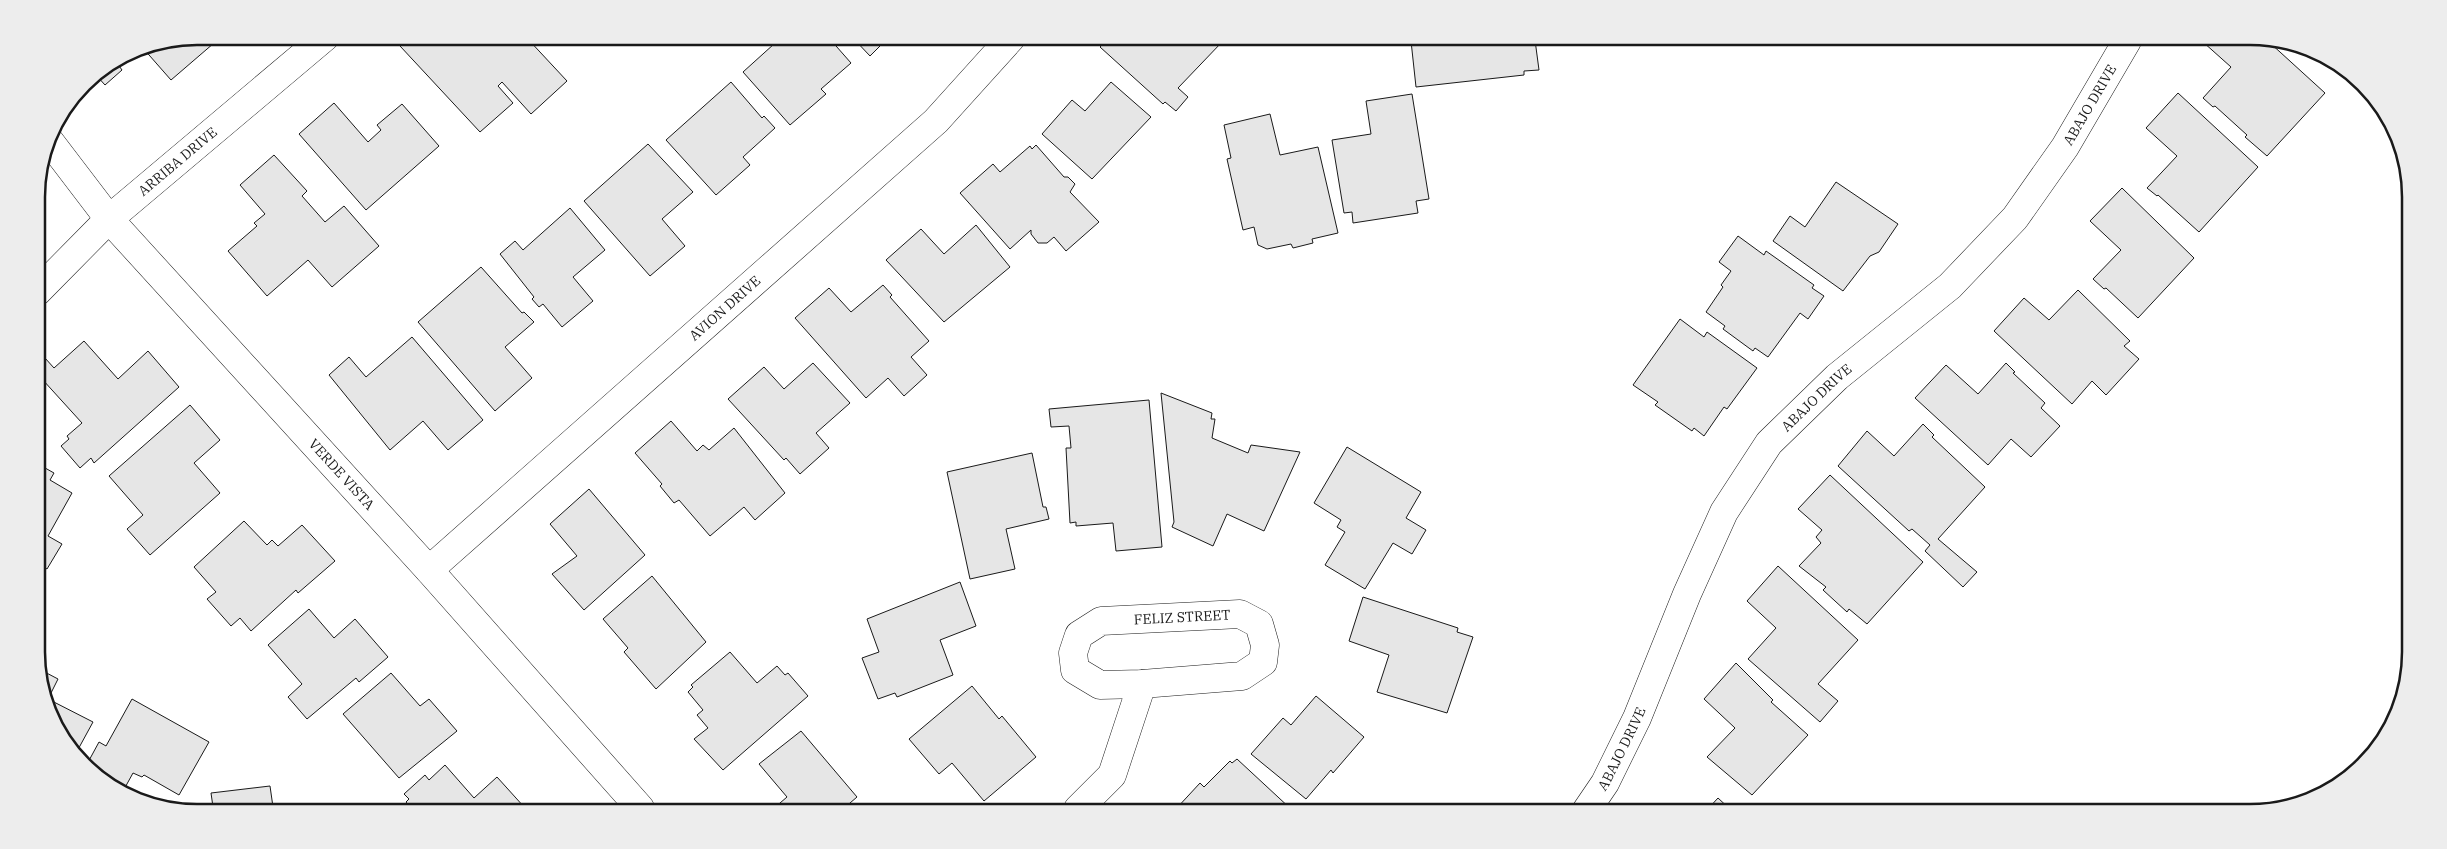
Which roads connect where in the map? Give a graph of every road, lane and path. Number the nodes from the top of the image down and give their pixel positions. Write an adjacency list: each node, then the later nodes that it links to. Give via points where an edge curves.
1 (315, 45): 5 (street, ARRIBA DRIVE)
2 (1005, 45): 7 (street, AVION DRIVE, via 936,121)
3 (2125, 45): 11 (street, ABAJO DRIVE, via 2065,147 2015,218 1950,286 1837,377 1769,443 1724,512 1637,718 1605,783)
4 (54, 147): 5 (street, VERDE VISTA)
5 (109, 219): 6 (street, ARRIBA DRIVE); 7 (street, VERDE VISTA)
6 (45, 284)
7 (429, 570): 9 (street, VERDE VISTA)
8 (1142, 684): 8 (street, FELIZ STREET, via 1100,685 1075,670 1073,653 1079,635 1101,621 1240,614 1259,624 1265,645 1263,662 1242,676); 10 (street, via 1112,775)
9 (636, 804)
10 (1084, 804)
11 (1591, 804)

